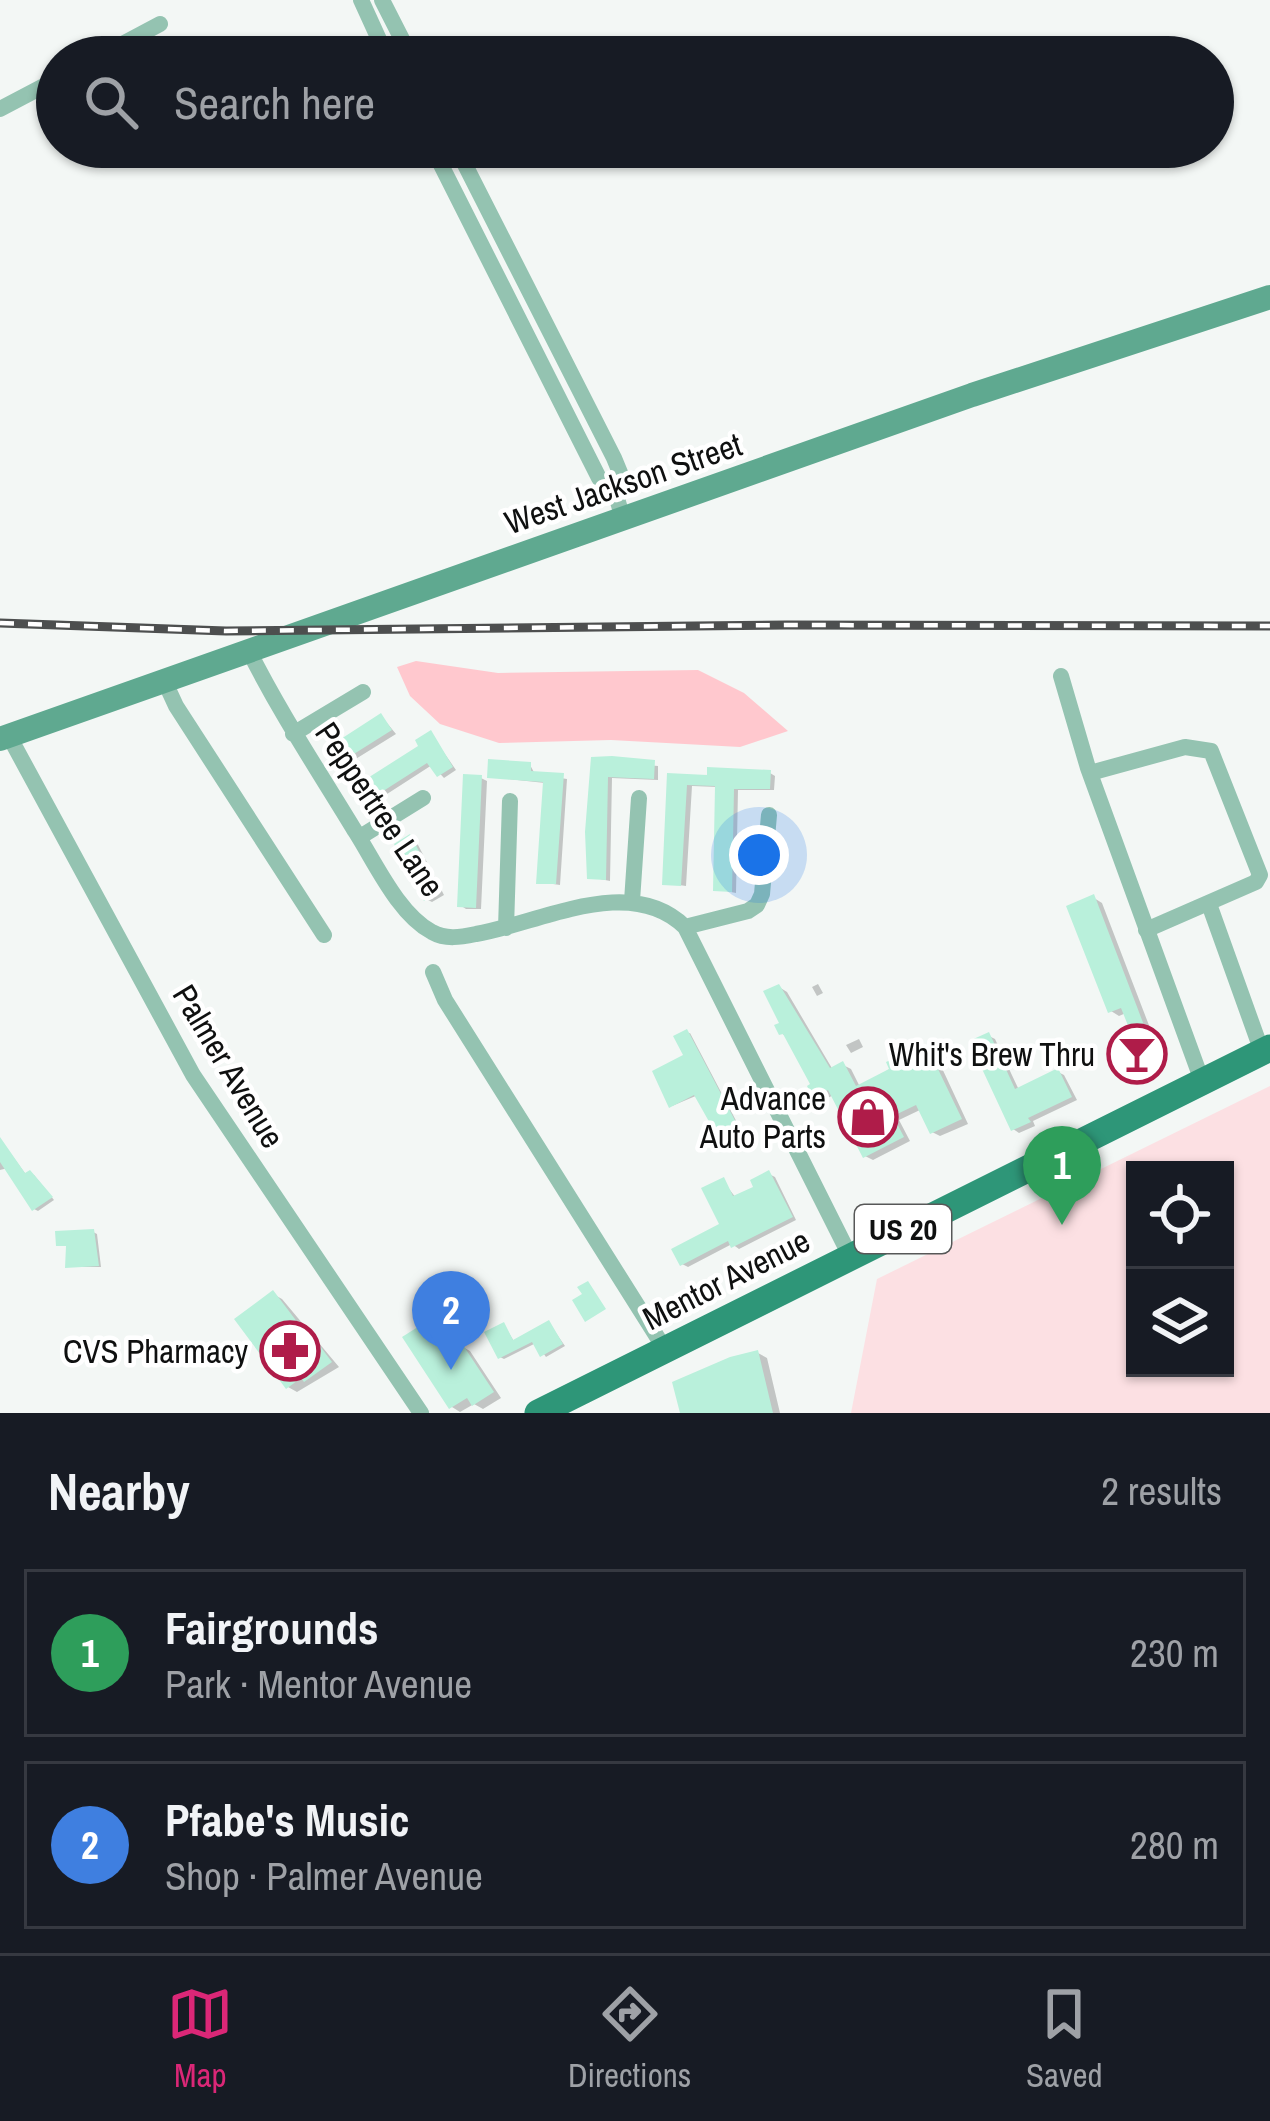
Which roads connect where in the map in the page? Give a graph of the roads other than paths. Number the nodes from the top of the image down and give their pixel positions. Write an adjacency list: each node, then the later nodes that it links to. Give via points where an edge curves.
1 (361, 0): 5 (street)
2 (382, 0): 6 (street)
3 (160, 24): 4 (street)
4 (137, 36)
5 (377, 36)
6 (400, 36)
7 (36, 90): 8 (street)
8 (0, 109)
9 (443, 168): 12 (street)
10 (467, 168): 12 (street, via 614,458)
11 (1270, 297): 12 (street, West Jackson Street)
12 (619, 507): 13 (street, West Jackson Street)
13 (248, 649): 15 (street, West Jackson Street); 17 (street, Peppertree Lane)
14 (1061, 676): 19 (street)
15 (164, 680): 18 (street, West Jackson Street); 30 (street)
16 (363, 692): 17 (street)
17 (293, 734): 24 (street, Peppertree Lane)
18 (4, 737): 36 (street, Palmer Avenue, via 193,1076)
19 (1090, 773): 26 (street, via 1185,748 1211,751 1260,875); 29 (street)
20 (423, 798): 24 (street)
21 (639, 798): 25 (street)
22 (510, 801): 28 (street)
23 (769, 814): 27 (street, via 757,905)
24 (359, 837): 28 (street, Peppertree Lane, via 427,930 458,938)
25 (632, 901): 27 (street); 28 (street, Peppertree Lane)
26 (1209, 904): 29 (street); 32 (street)
27 (685, 926): 34 (street)
28 (506, 928)
29 (1146, 930): 33 (street)
30 (324, 935)
31 (434, 972): 35 (street)
32 (1266, 1050): 33 (main road, Mentor Avenue / US 20)
33 (1202, 1081): 34 (main road, Mentor Avenue / US 20)
34 (850, 1256): 35 (main road, Mentor Avenue / US 20)
35 (666, 1351): 37 (main road, Mentor Avenue / US 20)
36 (421, 1413)
37 (538, 1413)

